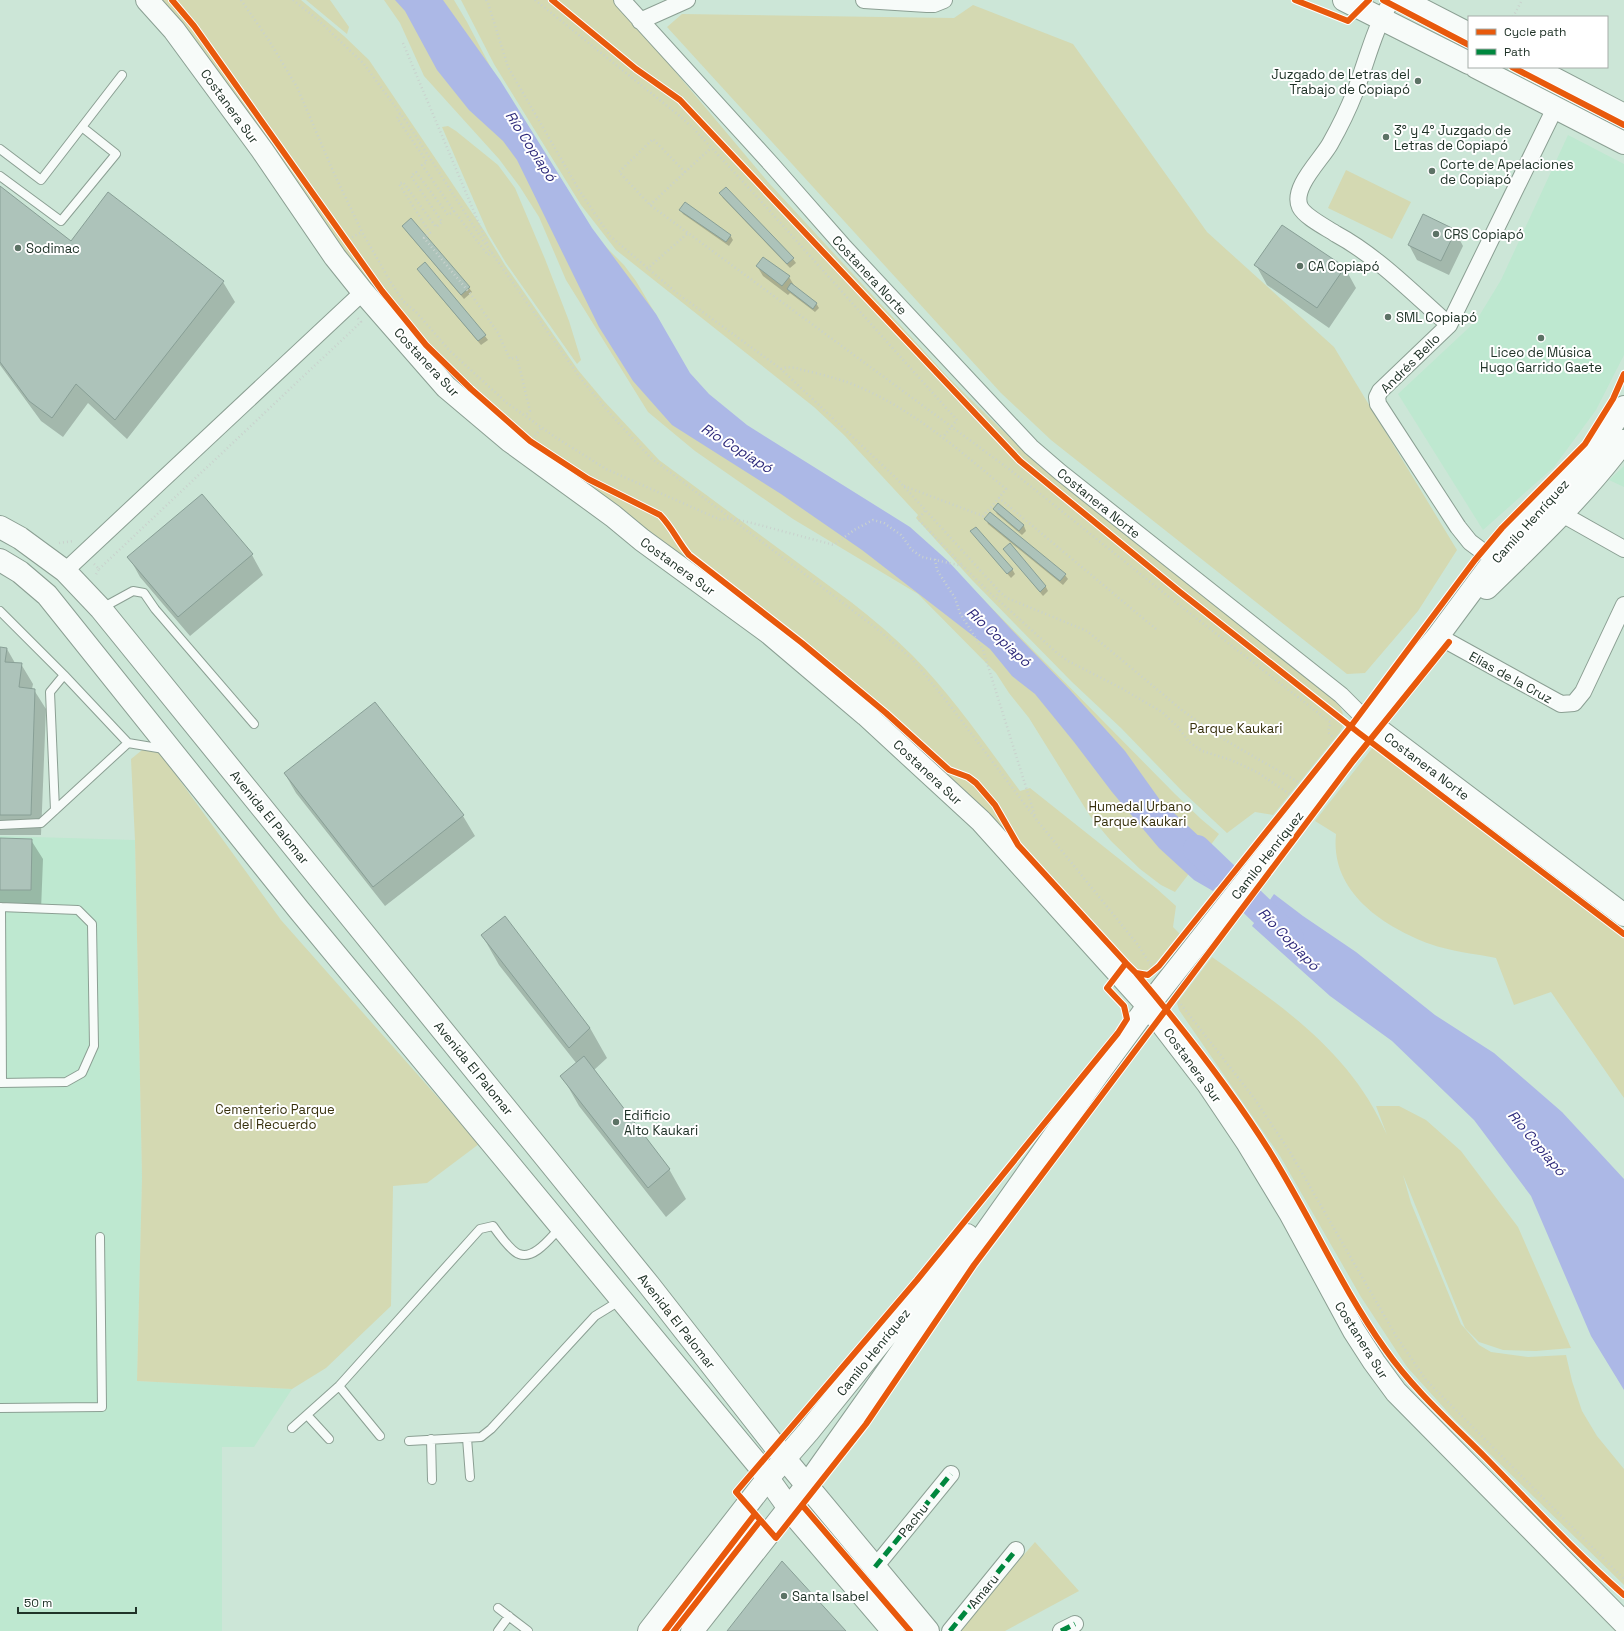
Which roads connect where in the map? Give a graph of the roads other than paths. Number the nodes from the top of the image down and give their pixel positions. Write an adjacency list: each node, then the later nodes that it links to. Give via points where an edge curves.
1 (148, 0): 21 (main road, Costanera Sur, via 179,36 262,150 335,257)
2 (622, 0): 9 (street, Costanera Norte)
3 (864, 0): 4 (street, via 934,4)
4 (944, 0)
5 (1344, 0): 8 (main road)
6 (1403, 0): 10 (main road)
7 (680, 2): 9 (street)
8 (1387, 9): 11 (main road); 22 (street, via 1343,119 1330,145 1304,181 1298,195 1300,208 1364,251)
9 (640, 21): 37 (street, Costanera Norte, via 845,248 1031,447 1341,695)
10 (1468, 33)
11 (1468, 62)
12 (1478, 68): 15 (main road)
13 (1534, 68): 16 (main road)
14 (122, 75): 17 (lane)
15 (1555, 108): 18 (main road); 22 (street, Andrés Bello)
16 (1624, 115)
17 (82, 127): 19 (lane, via 41,180); 20 (lane, via 116,154 61,221)
18 (1624, 144)
19 (0, 149)
20 (0, 176)
21 (356, 299): 31 (street); 46 (main road, Costanera Sur, via 446,387 510,441 768,632 866,715 982,822)
22 (1449, 325): 29 (street, Andrés Bello, via 1380,391 1377,397 1378,404 1470,542 1482,551)
23 (1624, 407): 25 (main road, Camilo Henríquez, via 1604,437)
24 (1624, 441): 26 (main road, Camilo Henríquez)
25 (1555, 493): 26 (street); 29 (main road, Camilo Henríquez)
26 (1562, 514): 28 (street); 29 (main road, Camilo Henríquez)
27 (0, 527): 31 (main road, Avenida El Palomar, via 20,538)
28 (1624, 549)
29 (1509, 555): 35 (main road, Camilo Henríquez)
30 (0, 560): 40 (main road, via 20,572 47,595)
31 (65, 572): 33 (main road, Avenida El Palomar)
32 (1624, 605): 35 (street, Elias de la Cruz, via 1583,692 1574,702 1561,704)
33 (101, 609): 38 (lane, via 133,590 144,593); 41 (main road, Avenida El Palomar)
34 (0, 611): 36 (lane)
35 (1438, 636): 37 (main road, Camilo Henríquez)
36 (64, 676): 39 (lane); 42 (lane, via 50,692)
37 (1368, 721): 45 (main road, Costanera Norte); 46 (main road, Camilo Henríquez, via 1295,804 1193,950)
38 (254, 724)
39 (128, 743): 40 (lane); 42 (lane)
40 (175, 754): 41 (main road, via 200,755); 49 (main road, via 299,910)
41 (224, 760): 51 (main road, Avenida El Palomar)
42 (55, 810): 43 (lane, via 41,823)
43 (0, 824)
44 (1, 907): 48 (lane); 48 (lane, via 78,910 92,924 94,1046 82,1073 66,1082)
45 (1624, 916)
46 (1154, 1012): 47 (main road, Camilo Henríquez); 73 (main road, Costanera Sur, via 1208,1084 1247,1142 1290,1213 1354,1331 1396,1392)
47 (1098, 1074): 62 (main road, Camilo Henríquez); 67 (main road, Camilo Henríquez)
48 (1, 1083)
49 (562, 1227): 52 (main road); 53 (lane, via 528,1256 518,1254 492,1226 480,1229)
50 (100, 1237): 54 (lane, via 102,1407)
51 (649, 1285): 52 (main road); 62 (main road, Avenida El Palomar)
52 (622, 1300): 58 (lane, via 595,1316 491,1429 481,1437); 65 (main road)
53 (340, 1386): 55 (lane); 57 (lane)
54 (0, 1408)
55 (307, 1415): 56 (lane); 59 (lane)
56 (292, 1428)
57 (380, 1436)
58 (467, 1438): 60 (lane); 64 (lane)
59 (329, 1439)
60 (431, 1439): 61 (lane); 66 (lane)
61 (409, 1441)
62 (785, 1459): 65 (main road, Camilo Henríquez); 67 (main road, Avenida El Palomar)
63 (951, 1474): 70 (street, Pachu)
64 (470, 1477)
65 (768, 1478): 68 (main road); 77 (main road, Camilo Henríquez)
66 (432, 1480)
67 (807, 1485): 68 (main road, Camilo Henríquez); 70 (main road, Avenida El Palomar)
68 (788, 1507): 78 (main road, Camilo Henríquez); 79 (main road)
69 (1016, 1550): 81 (street, Amaru)
70 (875, 1567): 80 (main road, Avenida El Palomar)
71 (498, 1608): 72 (lane)
72 (509, 1616): 75 (lane); 76 (lane)
73 (1624, 1623)
74 (1075, 1624): 82 (street)
75 (498, 1631)
76 (528, 1631)
77 (649, 1631)
78 (692, 1631)
79 (893, 1631)
80 (928, 1631)
81 (950, 1631)
82 (1061, 1631)

